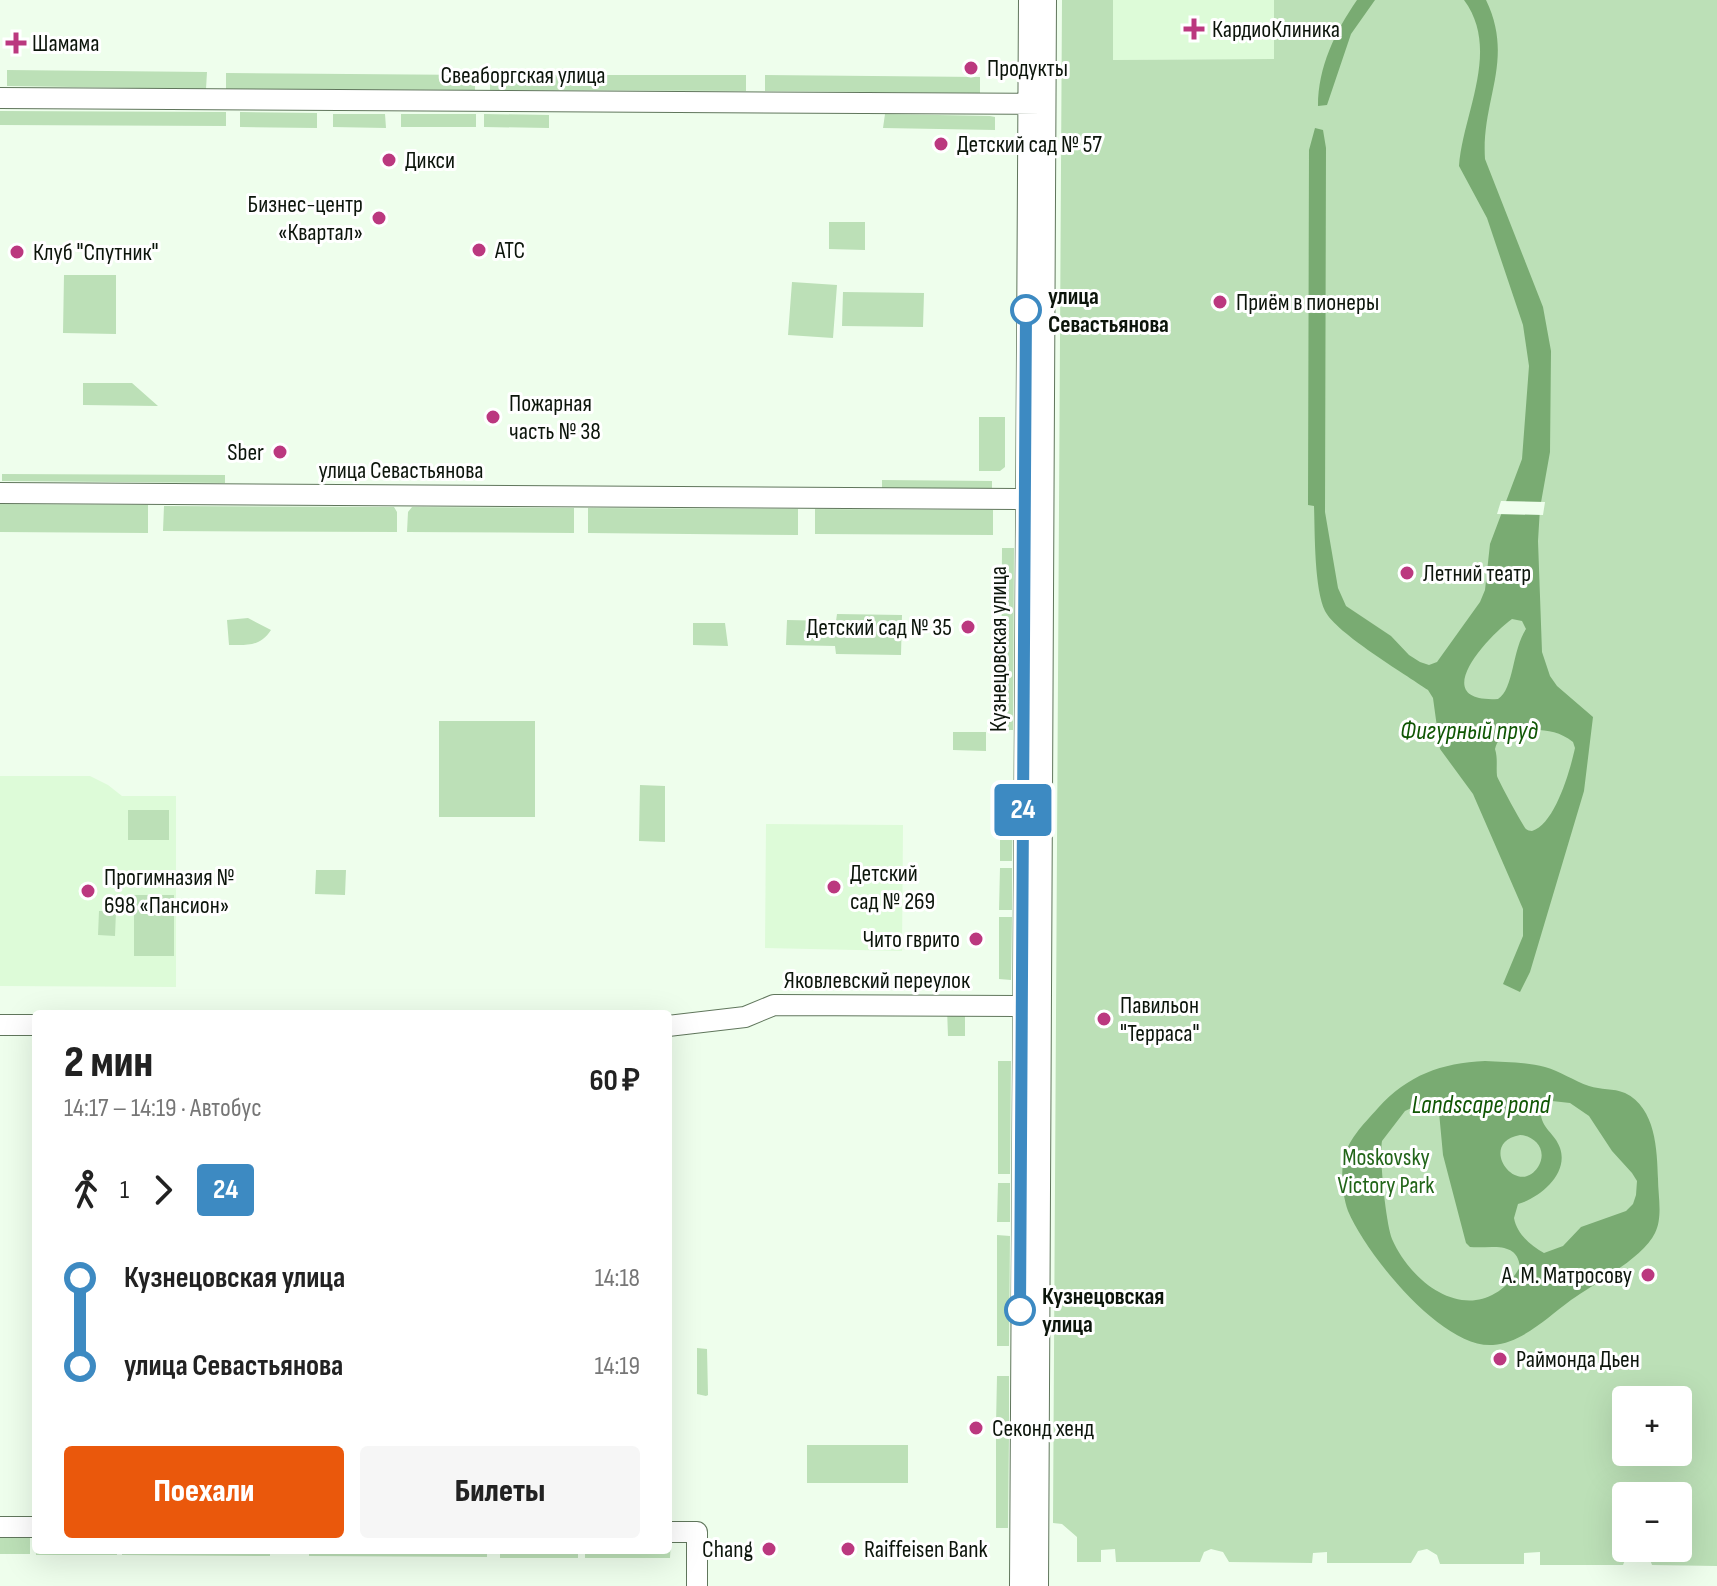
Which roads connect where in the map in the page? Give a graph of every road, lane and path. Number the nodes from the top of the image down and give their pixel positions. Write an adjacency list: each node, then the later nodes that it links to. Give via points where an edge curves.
1 (1029, 0): 4 (street, Кузнецовская улица)
2 (1046, 0): 4 (street, Кузнецовская улица)
3 (0, 98): 4 (street, Свеаборгская улица)
4 (1036, 104): 6 (street, Кузнецовская улица)
5 (0, 493): 6 (street, улица Севастьянова)
6 (1034, 499): 7 (street, Кузнецовская улица)
7 (1031, 1006): 10 (street, Яковлевский переулок, via 774,1005 745,1017); 15 (street, Кузнецовская улица); 16 (street, Кузнецовская улица)
8 (0, 1025): 9 (street)
9 (32, 1025)
10 (672, 1026)
11 (0, 1527): 12 (street)
12 (32, 1527)
13 (672, 1532): 14 (street, via 697,1532)
14 (697, 1586)
15 (1020, 1586)
16 (1038, 1586)

